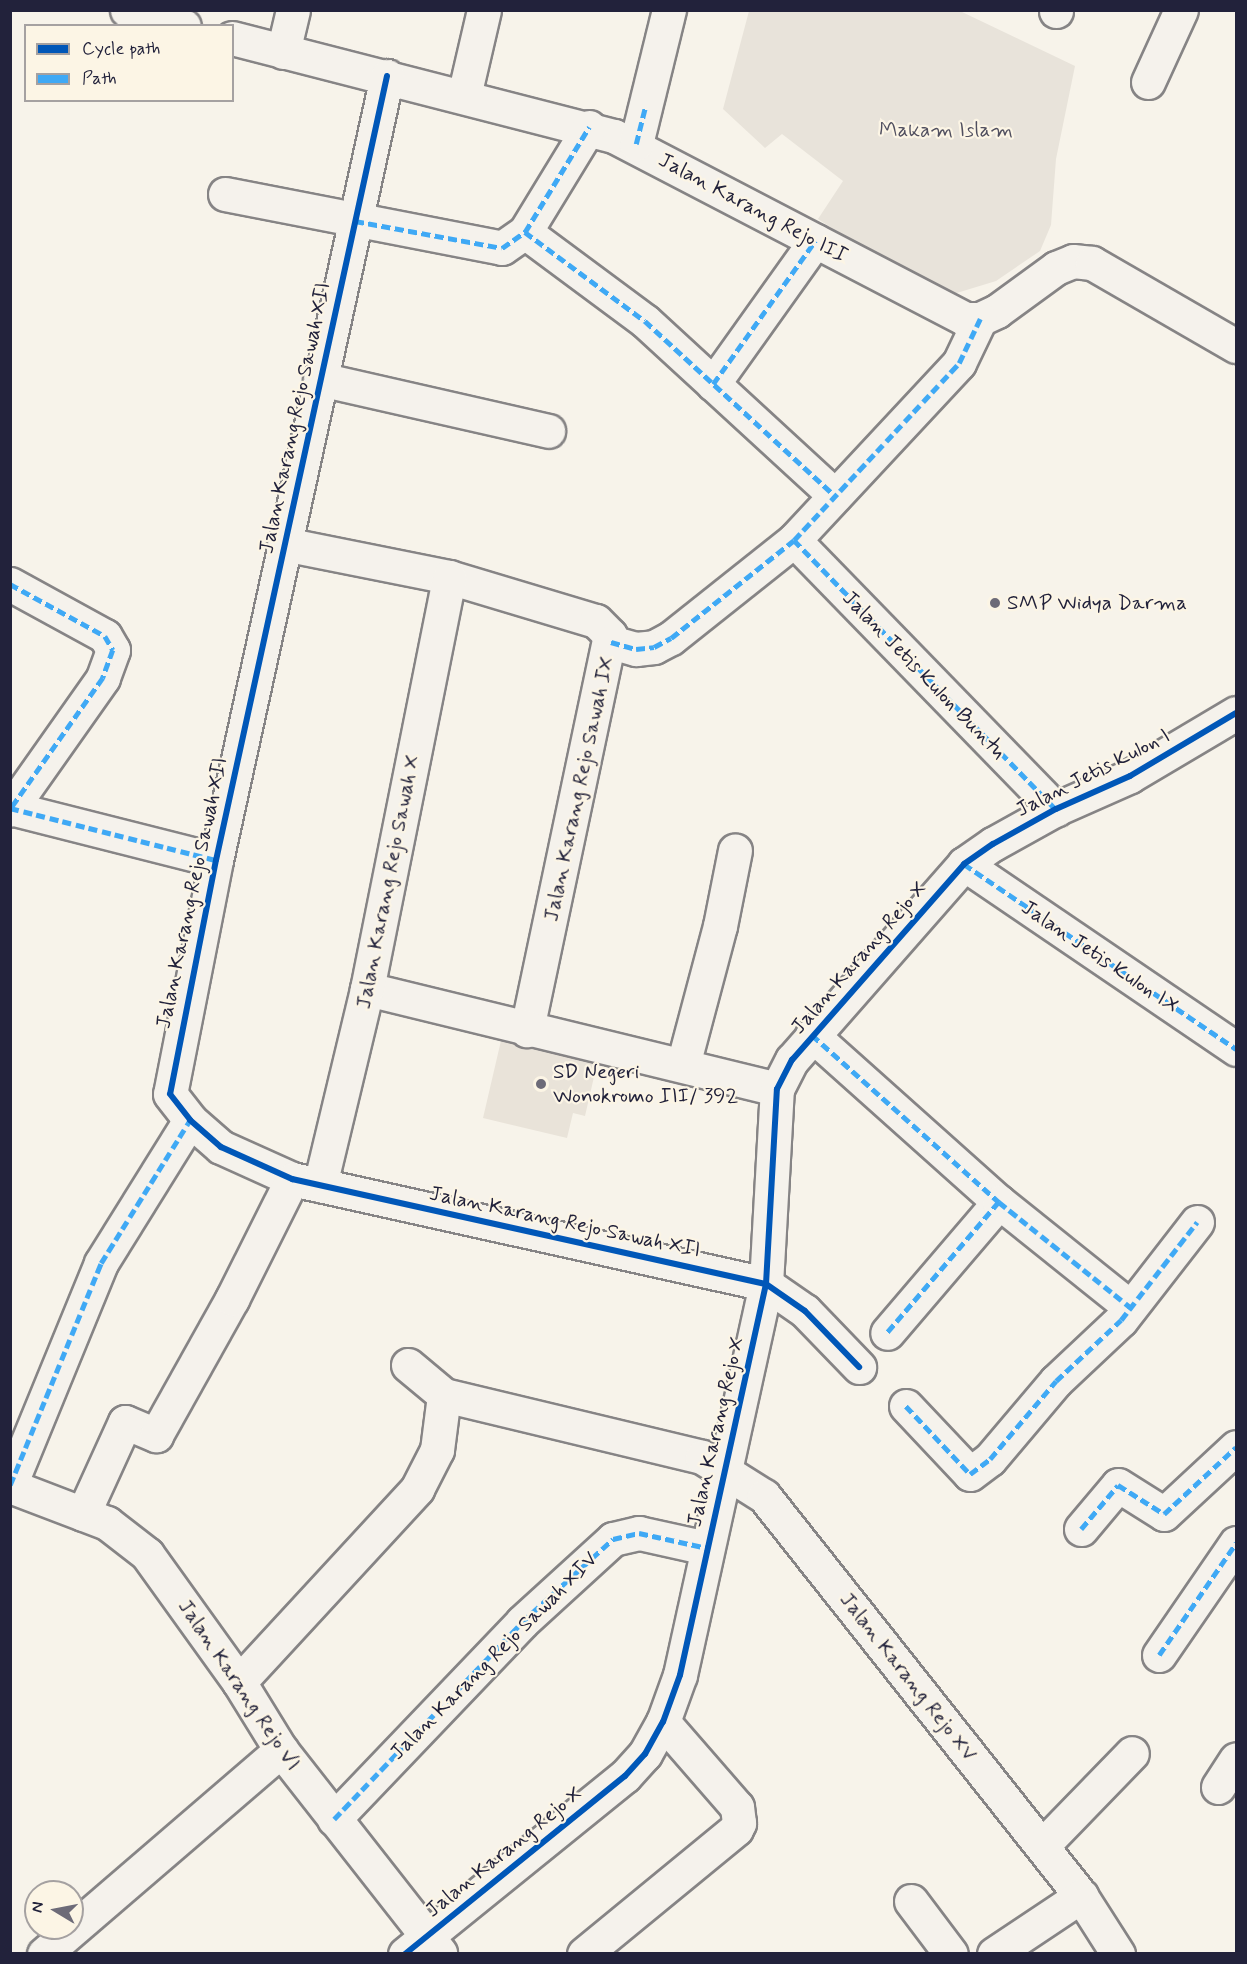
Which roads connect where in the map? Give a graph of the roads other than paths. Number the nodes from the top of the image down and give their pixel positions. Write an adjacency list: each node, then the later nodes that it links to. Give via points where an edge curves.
1 (127, 10): 6 (street)
2 (293, 10): 8 (street)
3 (484, 10): 11 (street)
4 (669, 10): 13 (street)
5 (1181, 10): 10 (street)
6 (177, 24)
7 (234, 39): 8 (street, Jalan Karang Rejo III)
8 (283, 52): 9 (street, Jalan Karang Rejo III)
9 (387, 76): 11 (street, Jalan Karang Rejo III); 15 (street, Jalan Karang Rejo Sawah XII)
10 (1148, 82)
11 (464, 96): 12 (street, Jalan Karang Rejo III)
12 (589, 128): 13 (street, Jalan Karang Rejo III); 16 (street)
13 (636, 144): 17 (street, Jalan Karang Rejo III)
14 (225, 194): 15 (street)
15 (355, 221): 16 (street, via 496,249); 20 (street, Jalan Karang Rejo Sawah XII)
16 (525, 232): 21 (street, via 645,321)
17 (814, 241): 18 (street, Jalan Karang Rejo III, via 947,313); 21 (street)
18 (980, 319): 19 (street, via 1056,268 1073,261 1092,263); 23 (street, via 958,363)
19 (1236, 346)
20 (320, 378): 22 (street); 25 (street, Jalan Karang Rejo Sawah XII)
21 (713, 384): 23 (street)
22 (548, 431)
23 (835, 496): 24 (street)
24 (794, 540): 28 (street, via 663,642 636,649); 31 (street, Jalan Jetis Kulon Buntu)
25 (284, 544): 26 (street, Jalan Karang Rejo Sawah IX); 33 (street, Jalan Karang Rejo Sawah XII)
26 (449, 577): 28 (street, Jalan Karang Rejo Sawah IX, via 596,621 604,626); 35 (street, Jalan Karang Rejo Sawah X)
27 (10, 584): 30 (street, via 105,636 113,650 103,678)
28 (611, 642): 36 (street, Jalan Karang Rejo Sawah IX)
29 (1236, 713): 31 (street, Jalan Jetis Kulon I, via 1130,776)
30 (11, 809): 33 (street)
31 (1056, 809): 34 (street, Jalan Jetis Kulon I)
32 (735, 850): 39 (street, via 720,926)
33 (216, 860): 41 (street, Jalan Karang Rejo Sawah XII, via 170,1078 170,1094)
34 (964, 864): 37 (street, Jalan Karang Rejo X); 38 (street, Jalan Jetis Kulon IX)
35 (367, 989): 36 (street); 42 (street, Jalan Karang Rejo Sawah X)
36 (527, 1030): 39 (street)
37 (812, 1035): 40 (street, Jalan Karang Rejo X); 43 (street)
38 (1236, 1049)
39 (683, 1065): 40 (street)
40 (777, 1089): 45 (street, Jalan Karang Rejo X)
41 (190, 1120): 42 (street, Jalan Karang Rejo Sawah XII, via 221,1147); 54 (street, via 102,1263)
42 (306, 1182): 45 (street, Jalan Karang Rejo Sawah XII); 55 (street, Jalan Karang Rejo Sawah X, via 232,1299 156,1435 126,1422)
43 (999, 1202): 46 (street); 47 (street)
44 (1197, 1222): 46 (street)
45 (766, 1284): 49 (street, via 805,1311); 53 (street, Jalan Karang Rejo X)
46 (1130, 1307): 51 (street, via 1056,1381 990,1459 970,1474)
47 (886, 1333)
48 (408, 1365): 50 (street)
49 (859, 1367)
50 (444, 1395): 53 (street, Jalan Karang Rejo XV, via 702,1457); 60 (street, via 437,1450 417,1489)
51 (906, 1406)
52 (1236, 1447): 56 (street, via 1164,1514 1118,1485)
53 (724, 1470): 58 (street, Jalan Karang Rejo X); 67 (street, Jalan Karang Rejo XV, via 764,1496)
54 (10, 1486): 55 (street, Jalan Karang Rejo VI)
55 (83, 1514): 60 (street, Jalan Karang Rejo VI, via 107,1523 147,1554)
56 (1081, 1529)
57 (1236, 1543): 59 (street)
58 (707, 1548): 61 (street, Jalan Karang Rejo X, via 680,1675); 66 (street, Jalan Karang Rejo Sawah XIV, via 639,1533 613,1539 522,1622)
59 (1159, 1655)
60 (239, 1682): 62 (street, Jalan Karang Rejo VI)
61 (663, 1722): 70 (street, Jalan Karang Rejo X, via 645,1754 625,1776); 72 (street, via 737,1807 739,1823)
62 (281, 1750): 66 (street, Jalan Karang Rejo VI); 71 (street)
63 (1132, 1753): 67 (street)
64 (1236, 1759): 65 (street)
65 (1218, 1787)
66 (334, 1819): 70 (street, Jalan Karang Rejo VI)
67 (1042, 1846): 68 (street, Jalan Karang Rejo XV)
68 (1082, 1896): 74 (street); 75 (street, Jalan Karang Rejo XV)
69 (911, 1901): 73 (street)
70 (424, 1948)
71 (44, 1953)
72 (584, 1953)
73 (951, 1953)
74 (994, 1953)
75 (1118, 1953)

